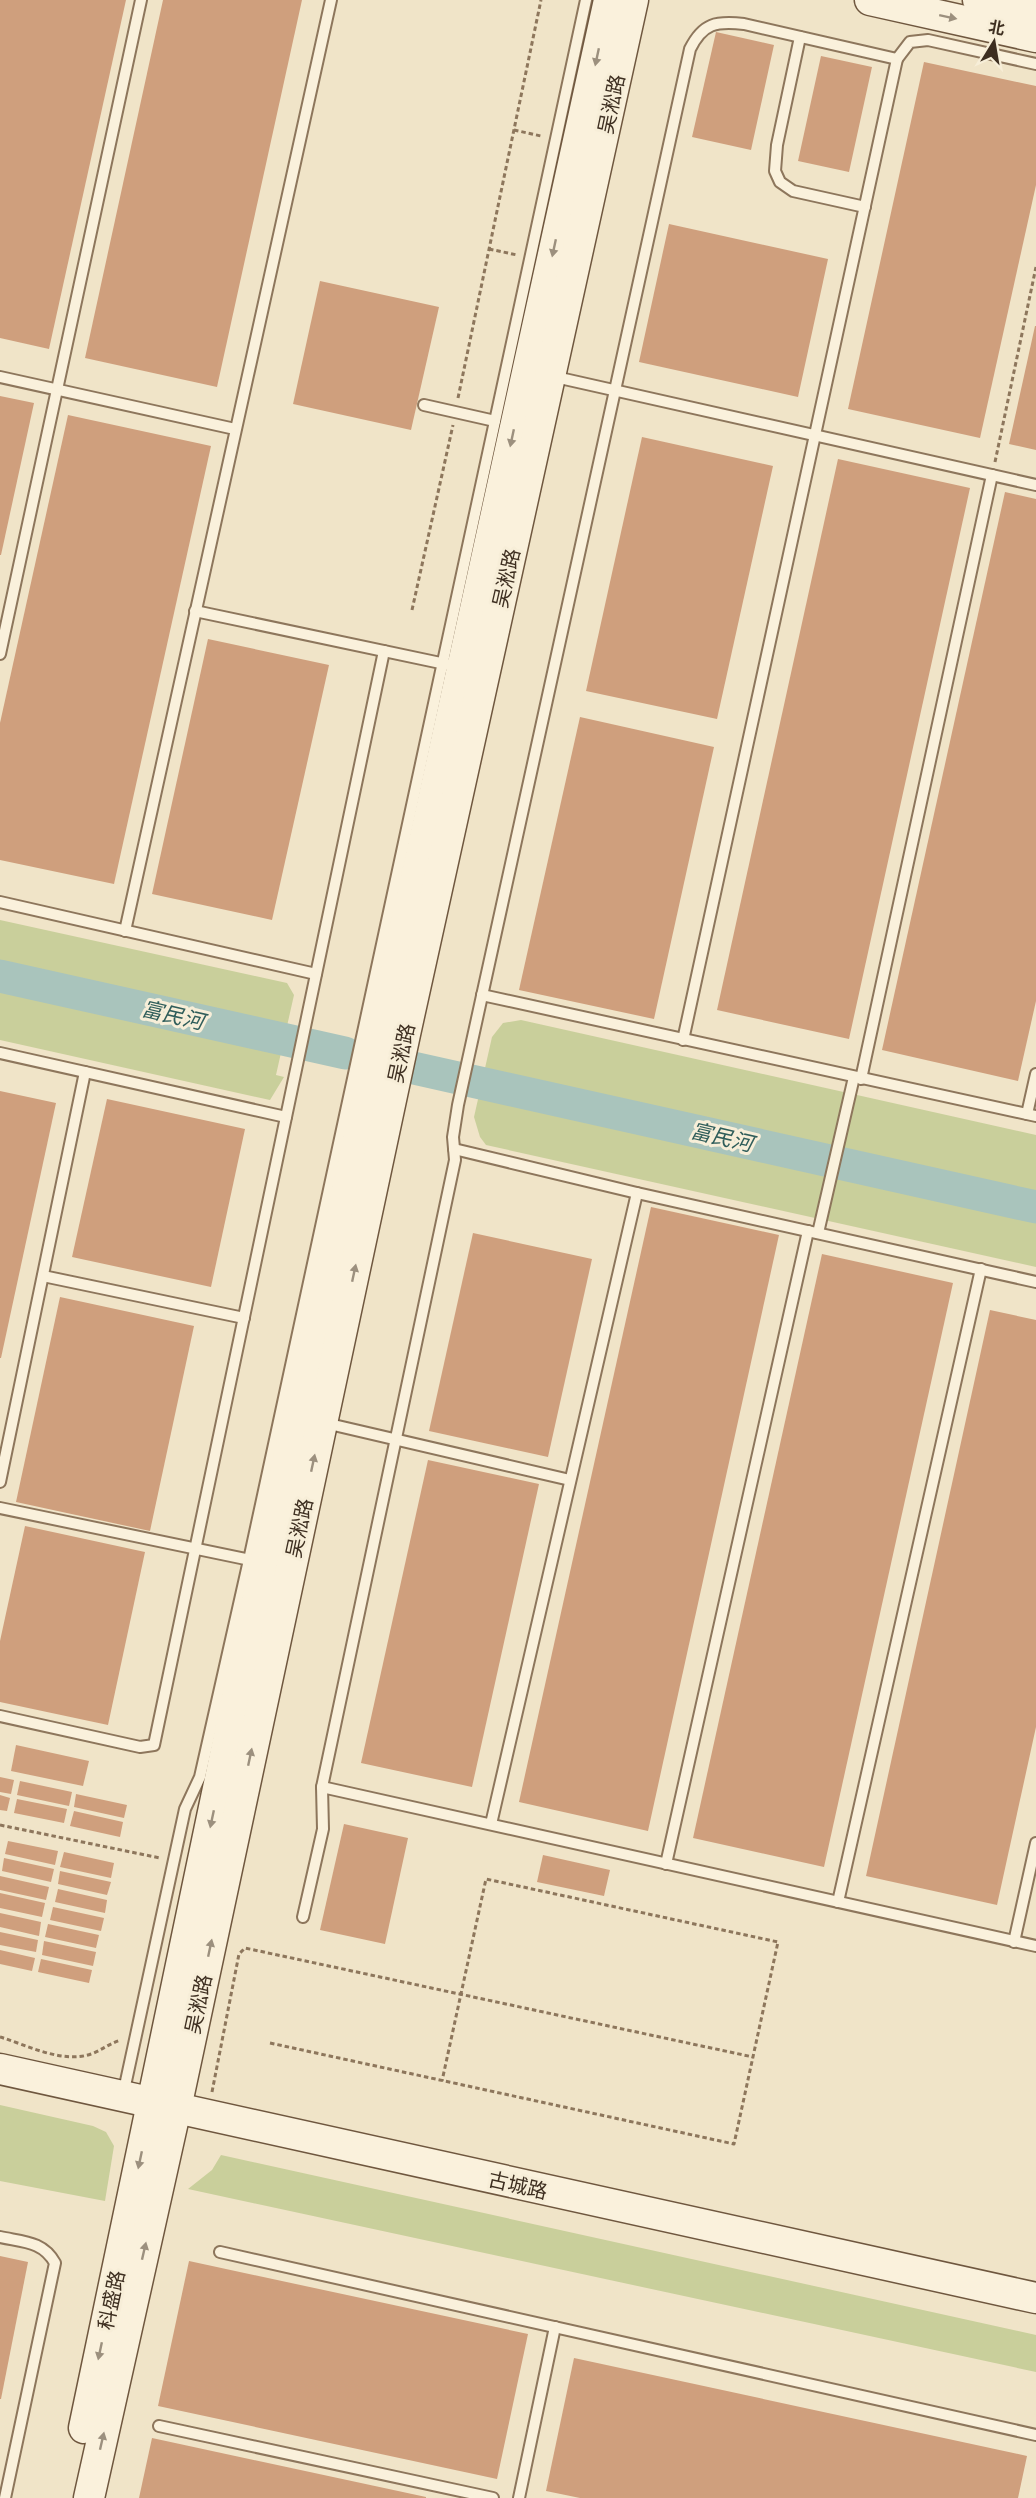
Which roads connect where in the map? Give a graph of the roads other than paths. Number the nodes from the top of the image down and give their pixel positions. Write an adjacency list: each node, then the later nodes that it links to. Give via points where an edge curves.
1 (141, 0): 16 (lane)
2 (331, 0): 20 (lane)
3 (586, 0): 19 (lane)
4 (609, 0): 27 (main road, 吴淞路, one-way to 27)
5 (633, 0): 14 (main road, 吴淞路)
6 (870, 0): 10 (main road, one-way to 10)
7 (978, 0): 8 (main road)
8 (1036, 13)
9 (800, 37): 11 (lane); 13 (lane, via 775,171 780,182 793,191); 17 (lane, via 726,22 698,33 690,50)
10 (1036, 37)
11 (897, 59): 12 (lane, via 910,42 928,40); 13 (lane)
12 (1036, 64)
13 (865, 207): 21 (lane)
14 (551, 376): 17 (lane); 27 (main road, 吴淞路)
15 (0, 377): 16 (lane)
16 (57, 390): 20 (lane); 26 (lane)
17 (615, 391): 21 (lane); 31 (lane)
18 (424, 405): 19 (lane)
19 (495, 421): 27 (lane)
20 (235, 429): 24 (lane)
21 (815, 435): 22 (lane); 32 (lane)
22 (992, 475): 23 (lane); 36 (lane)
23 (1036, 485)
24 (195, 610): 25 (lane); 29 (lane)
25 (384, 651): 27 (lane); 30 (lane)
26 (0, 654)
27 (463, 668): 46 (main road, 吴淞路, one-way to 27); 52 (main road, 吴淞路)
28 (0, 902): 29 (lane)
29 (125, 931): 30 (lane)
30 (316, 974): 38 (lane)
31 (482, 995): 32 (lane); 39 (lane, via 458,1105)
32 (683, 1040): 36 (lane)
33 (0, 1053): 34 (lane)
34 (85, 1072): 38 (lane); 43 (lane)
35 (1036, 1074): 37 (lane)
36 (857, 1078): 37 (lane); 41 (lane, via 826,1200)
37 (1032, 1115)
38 (286, 1118): 45 (lane)
39 (454, 1149): 40 (lane); 47 (lane, via 455,1160)
40 (637, 1193): 41 (lane); 48 (lane)
41 (813, 1232): 42 (lane); 57 (lane)
42 (981, 1269): 44 (lane); 58 (lane)
43 (43, 1276): 45 (lane); 49 (lane)
44 (1036, 1282)
45 (244, 1318): 51 (lane)
46 (322, 1422): 47 (lane); 52 (main road, 吴淞路, one-way to 46)
47 (396, 1440): 48 (lane); 54 (lane)
48 (570, 1480): 55 (lane)
49 (0, 1482)
50 (0, 1508): 51 (lane)
51 (196, 1549): 52 (lane); 53 (lane, via 154,1745 140,1747)
52 (272, 1565): 64 (lane, via 200,1777 185,1809); 65 (main road, 吴淞路)
53 (0, 1716)
54 (322, 1786): 55 (lane); 59 (lane, via 323,1829)
55 (491, 1824): 57 (lane)
56 (1036, 1843): 60 (lane)
57 (666, 1863): 58 (lane)
58 (838, 1902): 60 (lane)
59 (303, 1917)
60 (1014, 1942): 61 (lane)
61 (1036, 1946)
62 (0, 2069): 64 (main road, 古城路)
63 (0, 2084): 64 (main road, 古城路)
64 (121, 2103): 65 (main road, 古城路)
65 (163, 2112): 68 (main road, 古城路, via 207,2116); 69 (main road, 古城路); 74 (main road, 科盛路, one-way to 74); 75 (main road, 科盛路, one-way to 65)
66 (0, 2237): 73 (lane, via 36,2244 49,2252 55,2263)
67 (220, 2252): 70 (lane)
68 (1036, 2298)
69 (1036, 2311)
70 (555, 2327): 72 (lane); 77 (lane)
71 (159, 2426): 76 (lane)
72 (1036, 2434)
73 (5, 2498)
74 (69, 2498)
75 (89, 2498)
76 (493, 2498)
77 (519, 2498)

